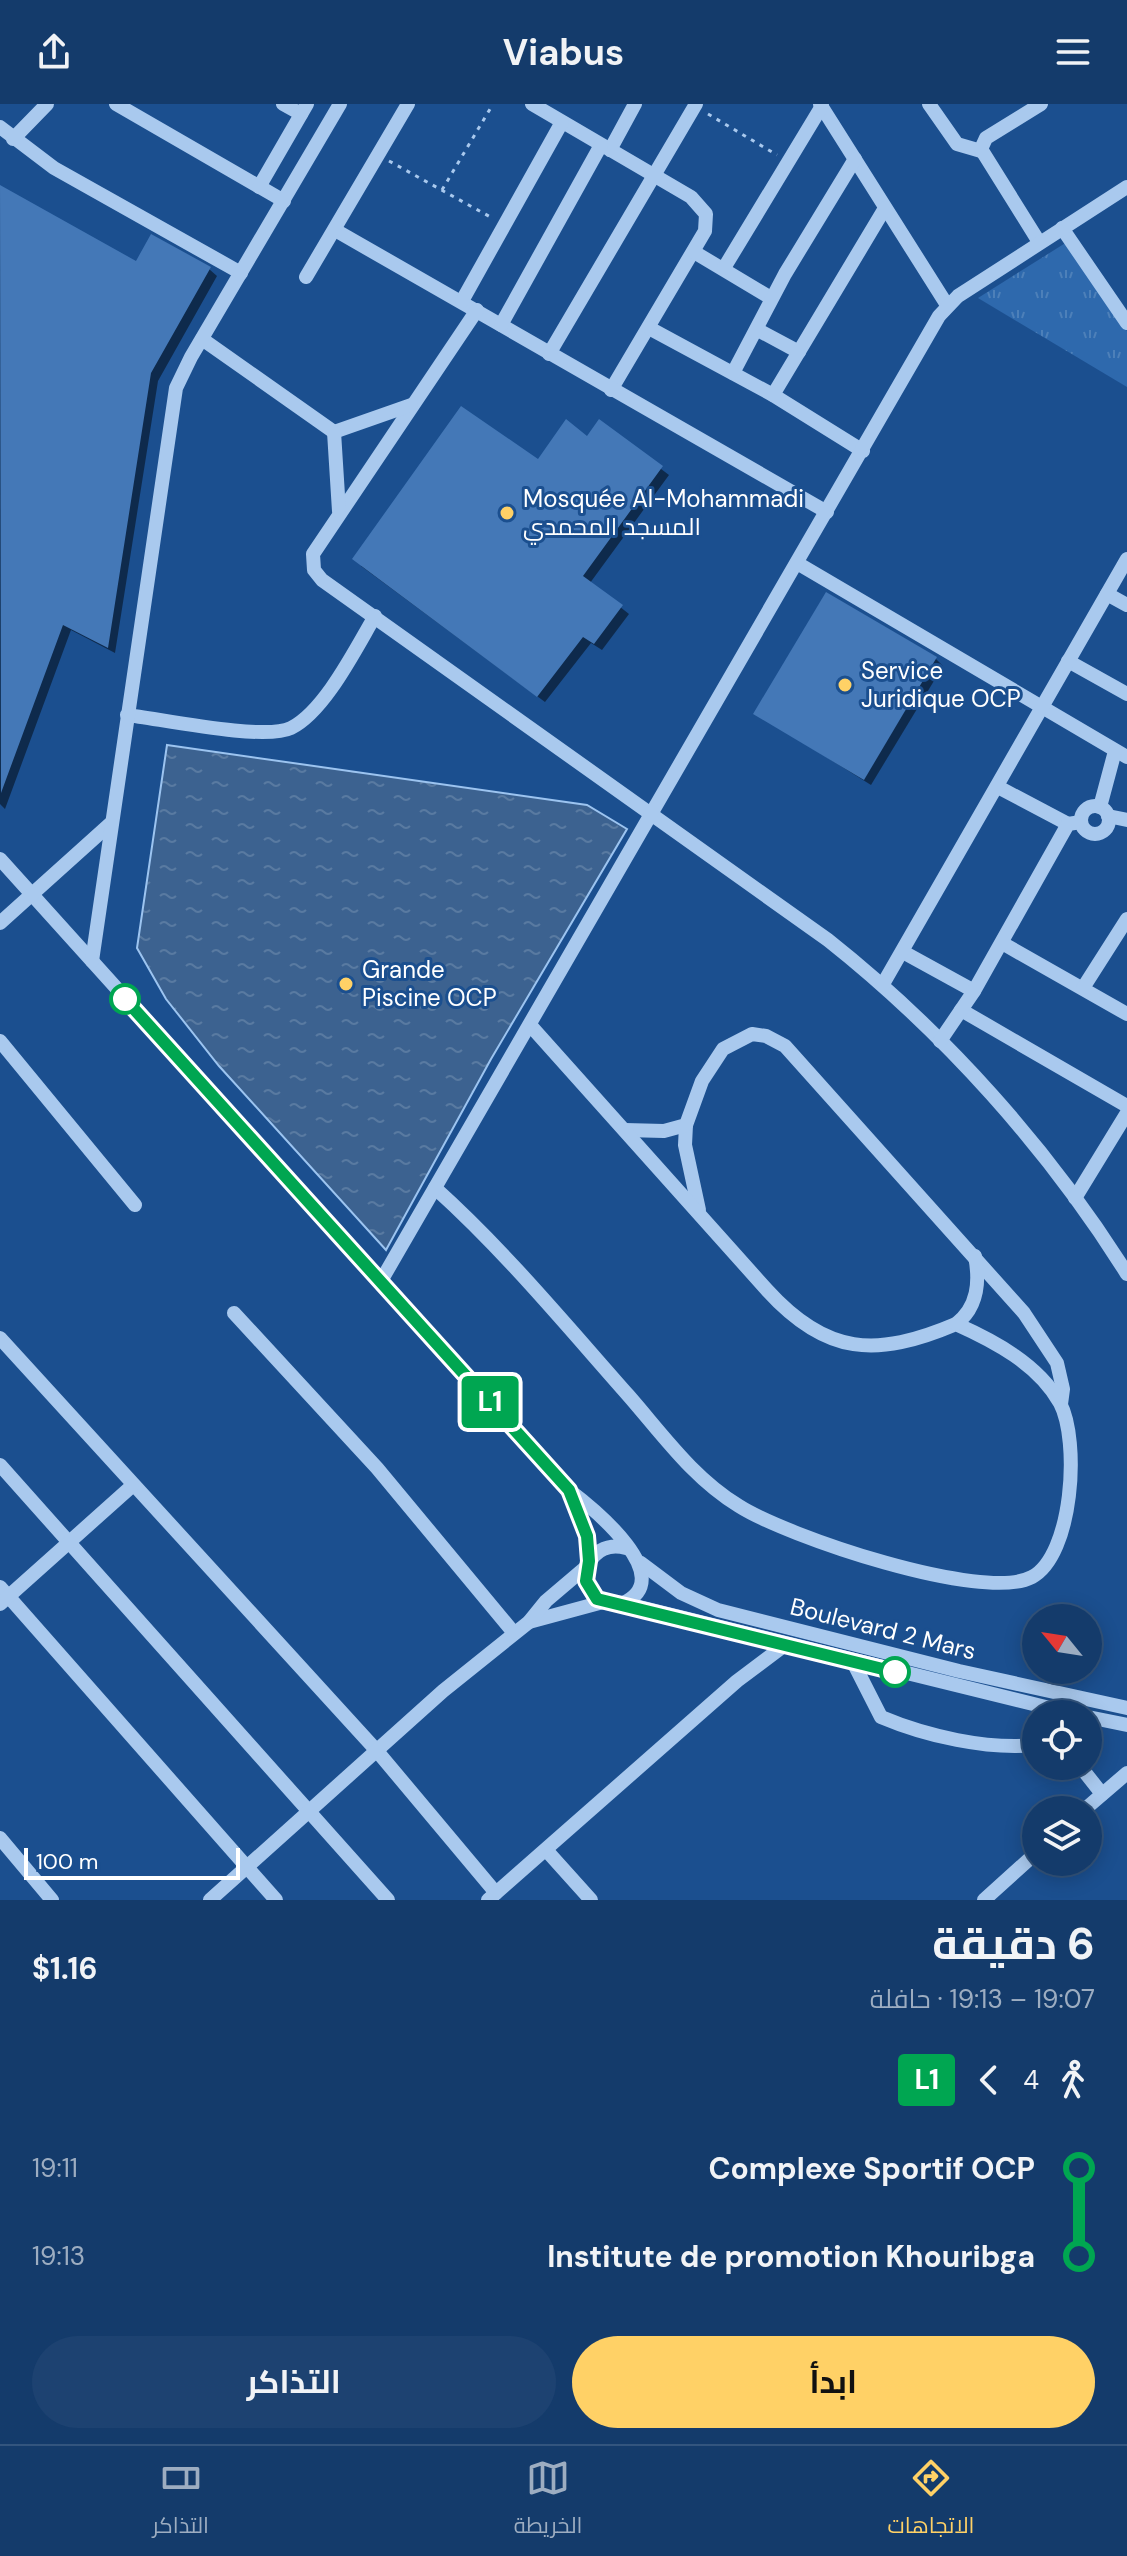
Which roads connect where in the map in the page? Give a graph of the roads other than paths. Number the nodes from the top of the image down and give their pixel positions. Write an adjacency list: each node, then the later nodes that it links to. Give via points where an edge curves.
1 (47, 104): 15 (street)
2 (116, 104): 20 (street)
3 (283, 104): 12 (street)
4 (340, 104): 22 (street)
5 (408, 104): 25 (street)
6 (532, 104): 13 (street)
7 (635, 104): 16 (street)
8 (929, 104): 17 (street, via 957,144)
9 (1041, 104): 17 (street, via 984,140)
10 (695, 105): 19 (street)
11 (821, 105): 18 (street); 28 (street)
12 (304, 109): 20 (street)
13 (558, 114): 16 (street); 32 (street)
14 (0, 127): 15 (street)
15 (13, 139): 29 (street, via 54,168)
16 (605, 148): 19 (street); 36 (street)
17 (981, 151): 26 (street)
18 (855, 159): 23 (street); 31 (street)
19 (652, 175): 27 (street, via 703,209 705,231); 41 (street)
20 (259, 187): 22 (street)
21 (1127, 187): 24 (street)
22 (284, 201): 29 (street)
23 (885, 208): 33 (street); 40 (street)
24 (1062, 228): 26 (street); 35 (street)
25 (335, 230): 30 (street); 32 (street)
26 (1039, 242): 33 (street)
27 (694, 252): 28 (street); 37 (street)
28 (724, 268): 31 (street)
29 (241, 273): 39 (street)
30 (306, 277)
31 (771, 298): 38 (street)
32 (462, 301): 34 (street)
33 (947, 305): 47 (street)
34 (477, 310): 36 (street); 45 (street)
35 (1126, 320)
36 (501, 325): 41 (street)
37 (649, 328): 42 (street); 43 (street)
38 (758, 330): 40 (street); 42 (street)
39 (202, 339): 46 (street); 58 (street, via 181,375 171,410)
40 (799, 352): 44 (street)
41 (549, 354): 43 (street)
42 (733, 373): 44 (street)
43 (611, 390): 49 (street)
44 (773, 395): 47 (street)
45 (411, 405): 46 (street); 48 (street)
46 (334, 432): 48 (street)
47 (863, 451): 49 (street)
48 (339, 511): 54 (street, via 313,554 314,570)
49 (827, 512): 51 (street)
50 (1127, 559): 52 (street)
51 (797, 563): 57 (street); 62 (street)
52 (1107, 594): 53 (street); 55 (street)
53 (1127, 605)
54 (375, 616): 58 (street, via 316,707 289,729 256,732); 62 (street)
55 (1068, 661): 56 (street); 57 (street)
56 (1127, 694)
57 (1043, 708): 59 (street); 60 (street)
58 (127, 715): 65 (street)
59 (1121, 754): 61 (street)
60 (998, 787): 64 (street); 71 (street)
61 (1104, 811): 63 (street); 64 (street, via 1086,809); 64 (street, via 1107,826 1096,834)
62 (653, 814): 73 (street); 78 (street)
63 (1127, 820)
64 (1075, 823): 70 (street)
65 (110, 824): 67 (street); 72 (street)
66 (0, 859): 67 (street)
67 (31, 894): 69 (street); 72 (street)
68 (1127, 919): 74 (street)
69 (0, 923)
70 (1002, 943): 74 (street); 75 (street)
71 (903, 952): 73 (street); 75 (street)
72 (92, 961): 91 (street)
73 (883, 984): 80 (street)
74 (1083, 988): 77 (street)
75 (974, 991): 76 (street)
76 (961, 1010): 80 (street); 81 (street)
77 (1127, 1014)
78 (530, 1025): 84 (street); 85 (street)
79 (0, 1041): 87 (street)
80 (940, 1041): 86 (street)
81 (1127, 1106)
82 (1127, 1113): 86 (street)
83 (686, 1125): 84 (street, via 647,1133); 88 (street); 89 (street, via 702,1081 723,1049 752,1034 774,1039)
84 (625, 1130): 88 (street)
85 (435, 1188): 91 (street); 95 (street, via 684,1461 737,1505 789,1533 978,1583 1029,1579 1049,1563 1065,1521 1069,1444)
86 (1075, 1198): 90 (street)
87 (135, 1205)
88 (699, 1210): 93 (street, via 792,1317 826,1339 860,1345 903,1341)
89 (975, 1255): 93 (street, via 975,1297); 95 (street, via 1050,1351 1062,1376)
90 (1127, 1274)
91 (381, 1281): 98 (street)
92 (234, 1313): 107 (street, via 377,1468)
93 (956, 1324): 95 (street, via 1019,1359)
94 (0, 1338): 97 (street)
95 (1061, 1404)
96 (0, 1465): 99 (street)
97 (132, 1486): 99 (street); 115 (street)
98 (569, 1490): 100 (street); 102 (street, via 580,1512)
99 (69, 1542): 103 (street); 120 (street)
100 (626, 1548): 101 (street); 102 (street, via 606,1547)
101 (641, 1563): 105 (street, via 642,1584); 111 (street, Boulevard 2 Mars, via 681,1593 718,1610)
102 (588, 1564): 104 (street, via 588,1588); 106 (street)
103 (3, 1596): 124 (street)
104 (603, 1602): 105 (street); 106 (street)
105 (623, 1603): 108 (street, Boulevard 2 Mars)
106 (529, 1622): 107 (street)
107 (514, 1633): 115 (street)
108 (785, 1645): 109 (street, Boulevard 2 Mars); 122 (street, via 737,1681)
109 (853, 1662): 110 (street, Boulevard 2 Mars); 114 (street, via 881,1717 906,1728)
110 (1022, 1702)
111 (1127, 1708)
112 (1102, 1720): 113 (street)
113 (1127, 1725)
114 (1022, 1747)
115 (377, 1751): 120 (street); 125 (street)
116 (1127, 1773): 118 (street)
117 (1091, 1780): 118 (street)
118 (1102, 1794): 119 (street)
119 (1100, 1796)
120 (310, 1811): 124 (street); 129 (street)
121 (1, 1840): 126 (street)
122 (547, 1851): 125 (street); 130 (street)
123 (1022, 1866): 131 (street)
124 (246, 1868): 127 (street); 128 (street)
125 (492, 1897)
126 (52, 1900)
127 (210, 1900)
128 (276, 1900)
129 (388, 1900)
130 (591, 1900)
131 (984, 1900)

